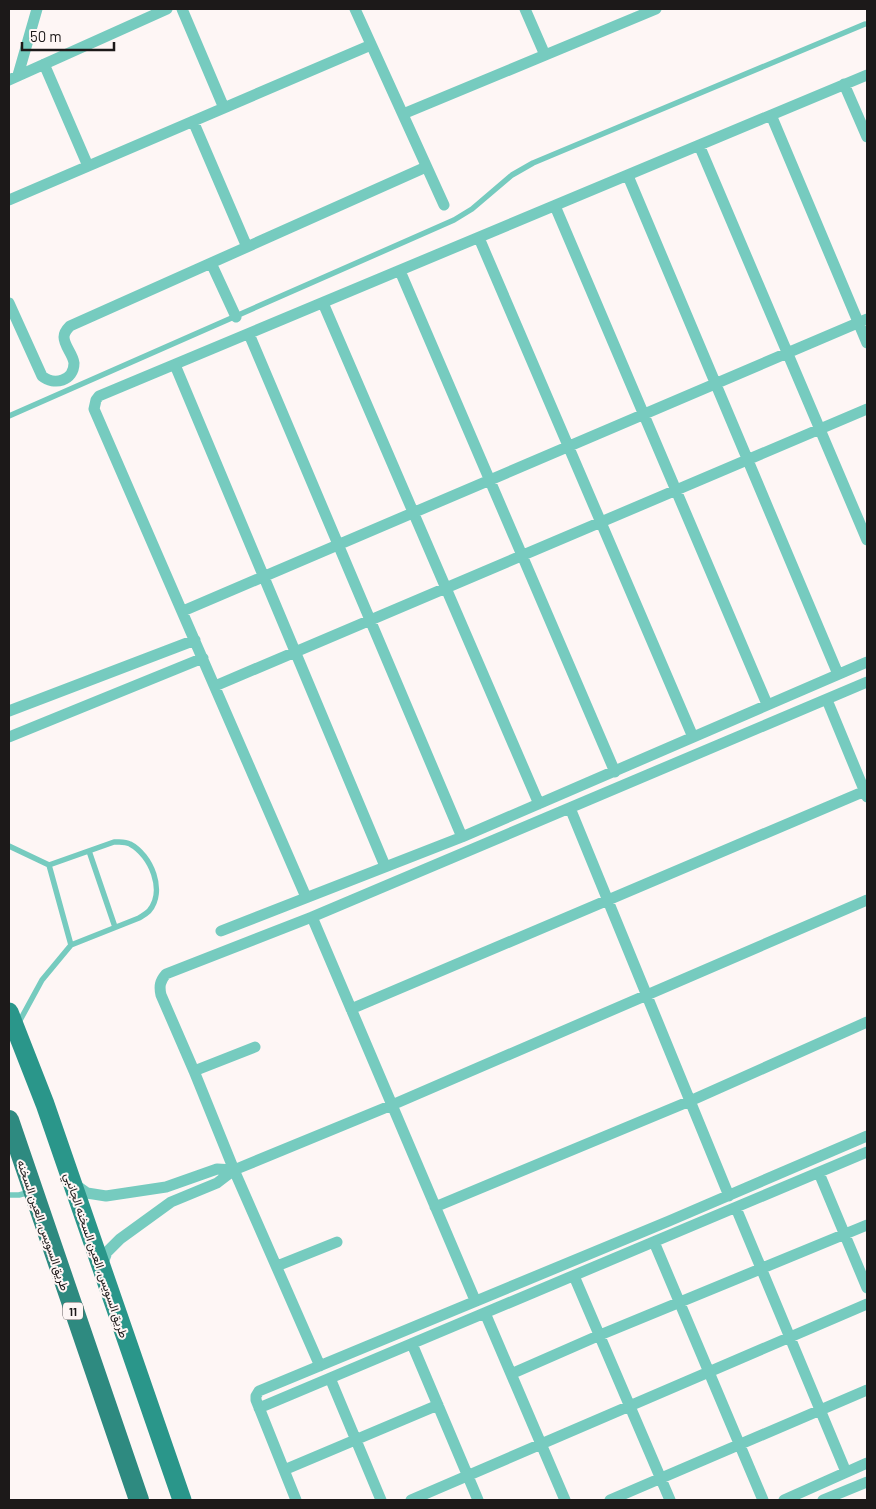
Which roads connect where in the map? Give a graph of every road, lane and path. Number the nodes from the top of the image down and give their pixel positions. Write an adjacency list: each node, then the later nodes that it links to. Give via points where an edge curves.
1 (37, 9): 12 (street)
2 (167, 9): 10 (street)
3 (182, 9): 14 (street)
4 (355, 9): 8 (street)
5 (525, 9): 9 (street)
6 (651, 10): 9 (street)
7 (865, 24): 32 (lane, via 533,164 512,175 454,220)
8 (371, 44): 14 (street); 15 (street)
9 (544, 55): 15 (street)
10 (44, 64): 12 (street); 20 (street)
11 (867, 75): 13 (street)
12 (14, 78)
13 (844, 84): 16 (street); 18 (street)
14 (224, 108): 17 (street)
15 (403, 114): 21 (street)
16 (771, 115): 19 (street); 33 (street)
17 (193, 121): 20 (street); 27 (street)
18 (867, 138)
19 (699, 145): 22 (street); 36 (street)
20 (88, 166): 23 (street)
21 (426, 167): 24 (street); 27 (street)
22 (628, 176): 25 (street); 38 (street)
23 (9, 200)
24 (444, 205)
25 (555, 206): 26 (street); 40 (street)
26 (479, 238): 29 (street); 43 (street)
27 (247, 247): 28 (street)
28 (211, 263): 30 (street, via 70,326 64,339 74,362 73,370 62,381 54,383 39,370); 32 (street)
29 (400, 271): 31 (street); 45 (street)
30 (9, 303)
31 (323, 303): 34 (street); 47 (street)
32 (236, 317): 41 (lane)
33 (863, 321): 35 (street); 36 (street)
34 (249, 334): 37 (street); 50 (street)
35 (867, 344)
36 (788, 353): 38 (street); 42 (street)
37 (175, 365): 52 (street); 54 (street, via 100,396 94,409)
38 (716, 383): 40 (street); 44 (street)
39 (867, 409): 42 (street)
40 (644, 414): 43 (street); 46 (street)
41 (9, 416)
42 (820, 429): 44 (street); 49 (street)
43 (569, 446): 45 (street); 48 (street)
44 (748, 459): 46 (street); 62 (street)
45 (490, 480): 47 (street); 51 (street)
46 (676, 490): 48 (street); 67 (street)
47 (413, 512): 50 (street); 53 (street)
48 (601, 522): 51 (street); 71 (street)
49 (867, 540)
50 (338, 544): 52 (street); 55 (street)
51 (522, 555): 53 (street); 72 (street)
52 (264, 576): 54 (street); 58 (street)
53 (446, 588): 55 (street); 74 (street)
54 (183, 611): 56 (street)
55 (370, 620): 58 (street); 76 (street)
56 (195, 640): 57 (street); 59 (street)
57 (172, 649): 61 (street); 65 (street)
58 (295, 652): 64 (street); 80 (street)
59 (203, 658): 61 (street); 64 (street)
60 (867, 662): 62 (street)
61 (181, 667): 69 (street)
62 (838, 674): 67 (street)
63 (867, 682): 66 (street)
64 (215, 686): 81 (street)
65 (47, 696): 68 (street); 69 (street)
66 (827, 700): 73 (street); 75 (street)
67 (767, 704): 71 (street)
68 (9, 711)
69 (56, 717): 70 (street)
70 (9, 737)
71 (693, 737): 72 (street)
72 (615, 772): 74 (street)
73 (866, 794): 82 (street)
74 (539, 804): 76 (street)
75 (570, 808): 82 (street); 84 (street)
76 (462, 837): 80 (street)
77 (9, 846): 79 (lane)
78 (89, 851): 79 (lane); 85 (lane); 85 (lane, via 123,842 130,844 151,865 157,890 148,912)
79 (49, 865): 87 (lane)
80 (385, 866): 81 (street)
81 (306, 897): 86 (street)
82 (607, 900): 88 (street); 89 (street)
83 (867, 900): 88 (street)
84 (312, 917): 89 (street); 93 (street, via 163,977 161,994)
85 (115, 928): 87 (lane)
86 (221, 930)
87 (71, 945): 90 (lane)
88 (647, 995): 94 (street); 95 (street)
89 (351, 1009): 95 (street)
90 (12, 1020): 101 (main road, طريق السويس, العين السخنه الجانبي, via 45,1104)
91 (867, 1022): 94 (street)
92 (255, 1047): 93 (street)
93 (194, 1071): 99 (street)
94 (690, 1101): 107 (street); 108 (street)
95 (392, 1105): 99 (street); 108 (street)
96 (9, 1120): 104 (highway, طريق السويس, العين السخنه / 11)
97 (867, 1136): 107 (street)
98 (867, 1152): 100 (street)
99 (234, 1170): 102 (street, via 217,1169); 106 (street, via 218,1182); 115 (street)
100 (819, 1173): 110 (street); 112 (street)
101 (70, 1181): 103 (street, via 82,1190 100,1196); 116 (main road, طريق السويس, العين السخنه الجانبي)
102 (182, 1182): 103 (street); 106 (street)
103 (155, 1189): 109 (street)
104 (32, 1191): 105 (lane); 145 (highway, طريق السويس, العين السخنه / 11)
105 (9, 1194)
106 (188, 1195): 109 (street)
107 (729, 1196): 120 (street)
108 (435, 1207): 120 (street)
109 (163, 1208): 116 (street, via 112,1245)
110 (736, 1208): 114 (street); 117 (street)
111 (867, 1225): 112 (street)
112 (845, 1235): 117 (street); 119 (street)
113 (337, 1242): 115 (street)
114 (654, 1242): 118 (street); 121 (street)
115 (276, 1266): 127 (street)
116 (102, 1268): 146 (main road, طريق السويس, العين السخنه الجانبي)
117 (763, 1268): 121 (street); 125 (street)
118 (574, 1276): 123 (street); 124 (street)
119 (867, 1288)
120 (474, 1300): 127 (street)
121 (680, 1302): 124 (street); 128 (street)
122 (867, 1304): 125 (street)
123 (484, 1313): 126 (street); 129 (street)
124 (600, 1335): 129 (street); 133 (street)
125 (791, 1337): 128 (street); 135 (street)
126 (412, 1344): 130 (street); 132 (street)
127 (320, 1366): 134 (street, via 259,1391 256,1396)
128 (709, 1372): 133 (street); 138 (street)
129 (511, 1374): 137 (street)
130 (330, 1378): 134 (street); 136 (street)
131 (867, 1390): 135 (street)
132 (438, 1404): 136 (street); 142 (street)
133 (630, 1406): 137 (street); 143 (street)
134 (259, 1408): 140 (street)
135 (821, 1409): 138 (street); 141 (street)
136 (356, 1440): 140 (street); 148 (street)
137 (541, 1444): 142 (street); 151 (street)
138 (739, 1445): 143 (street); 154 (street)
139 (867, 1463): 141 (street)
140 (284, 1470): 147 (street)
141 (846, 1472): 155 (street)
142 (467, 1476): 149 (street); 150 (street)
143 (661, 1479): 152 (street); 153 (street)
144 (867, 1482): 156 (street)
145 (139, 1500)
146 (182, 1500)
147 (296, 1500)
148 (381, 1500)
149 (410, 1500)
150 (478, 1500)
151 (565, 1500)
152 (610, 1500)
153 (670, 1500)
154 (763, 1500)
155 (784, 1500)
156 (823, 1500)

